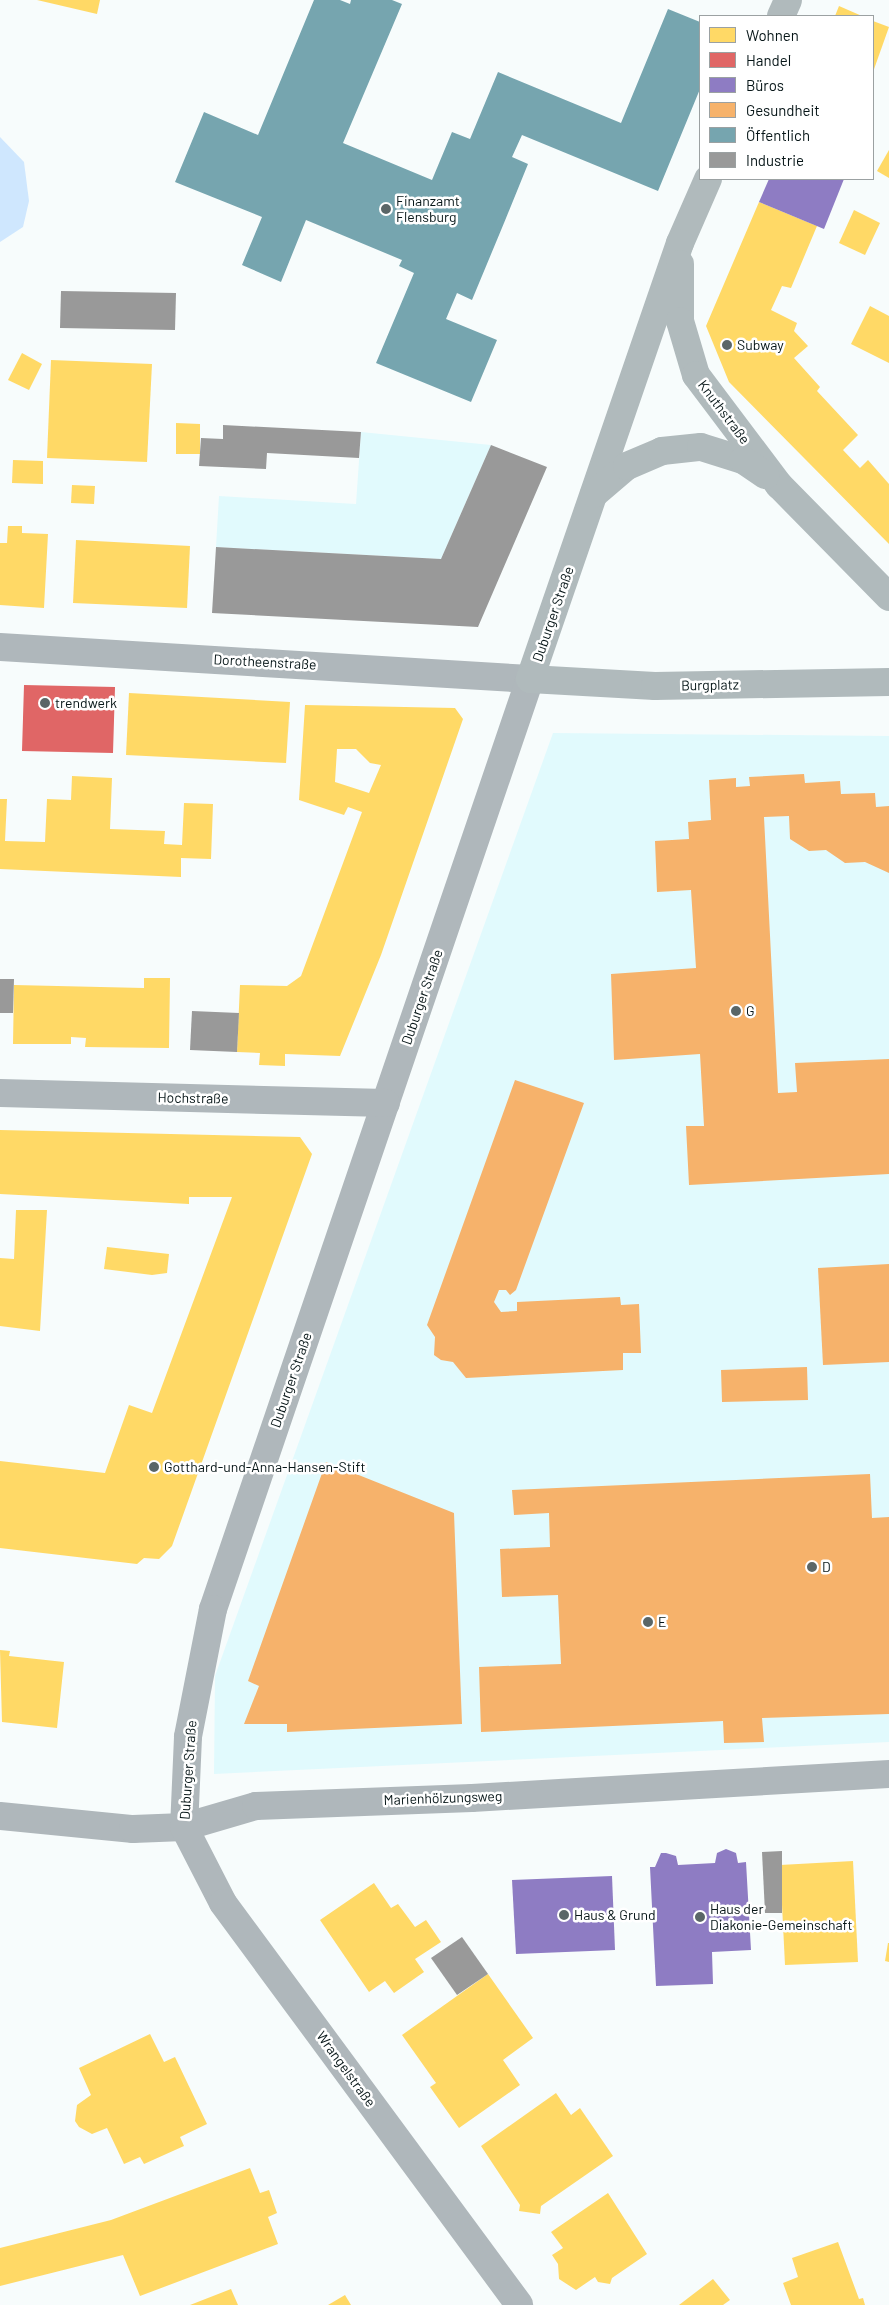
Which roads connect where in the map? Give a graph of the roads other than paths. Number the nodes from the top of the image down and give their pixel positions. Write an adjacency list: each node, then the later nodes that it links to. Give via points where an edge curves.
1 (788, 0): 2 (main road)
2 (781, 15)
3 (708, 180): 4 (main road, Duburger Straße)
4 (680, 243): 5 (main road, Knuthstraße, via 680,321 696,375); 6 (main road, Duburger Straße)
5 (779, 485): 6 (main road, Knuthstraße, via 743,460 701,447 662,451 628,466); 7 (main road, Knuthstraße)
6 (593, 495): 9 (main road, Duburger Straße)
7 (889, 597)
8 (0, 647): 9 (street, Dorotheenstraße)
9 (530, 678): 10 (main road, Burgplatz, via 655,686); 12 (street, Duburger Straße)
10 (889, 682)
11 (0, 1093): 12 (street, Hochstraße)
12 (386, 1102): 15 (street, Duburger Straße, via 213,1609 188,1737)
13 (889, 1774): 15 (street, Marienhölzungsweg, via 256,1806)
14 (0, 1816): 15 (street, Marienhölzungsweg, via 132,1830)
15 (184, 1827): 16 (street, Wrangelstraße, via 223,1903)
16 (519, 2305)

